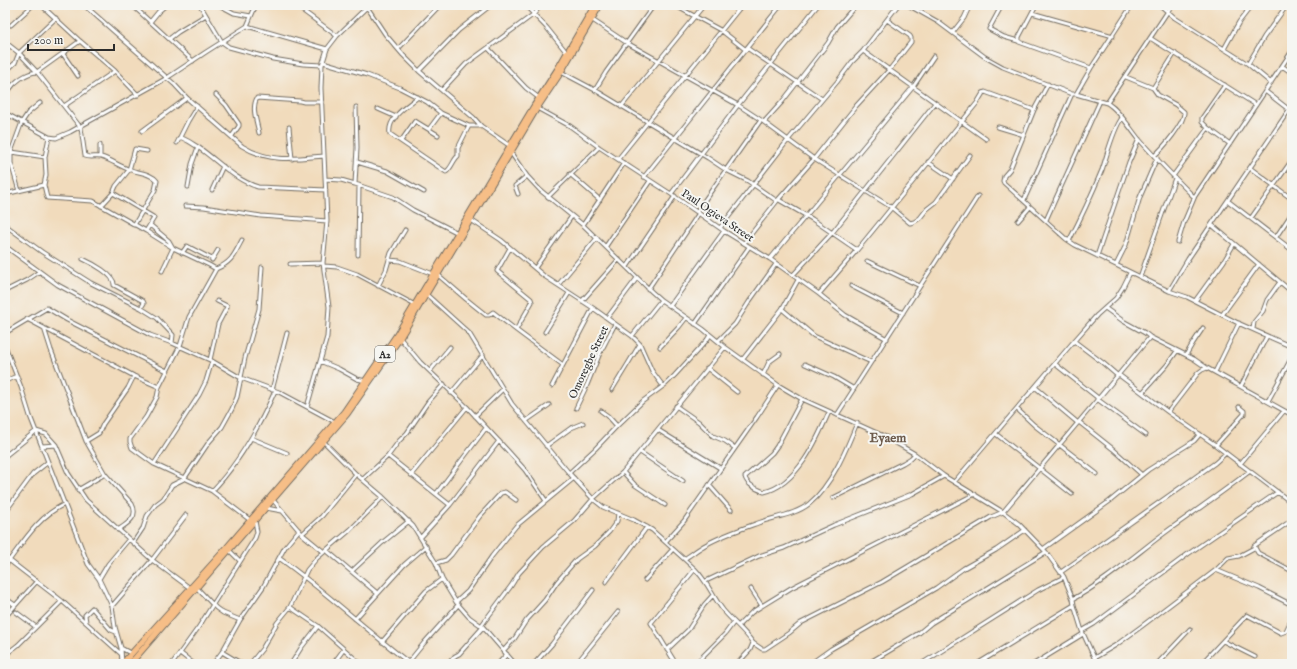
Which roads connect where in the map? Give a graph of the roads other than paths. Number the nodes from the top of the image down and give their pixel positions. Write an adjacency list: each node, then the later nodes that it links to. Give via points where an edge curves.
1 (33, 5): 46 (street)
2 (41, 5): 42 (street)
3 (84, 5): 88 (street)
4 (132, 5): 45 (street)
5 (166, 5): 45 (street)
6 (200, 5): 39 (street)
7 (219, 5): 40 (street, via 234,13)
8 (256, 5): 40 (street)
9 (295, 5): 50 (street)
10 (440, 5): 61 (street)
11 (491, 5): 80 (street, via 458,30)
12 (525, 5): 38 (street)
13 (541, 5): 38 (street)
14 (595, 5): 67 (highway, A2)
15 (600, 5): 43 (highway, A2)
16 (654, 5): 58 (street)
17 (674, 5): 41 (street)
18 (704, 5): 41 (street)
19 (742, 5): 48 (street)
20 (782, 5): 62 (street)
21 (818, 5): 74 (street)
22 (856, 5): 89 (street)
23 (898, 5): 44 (street)
24 (908, 5): 34 (street)
25 (970, 5): 49 (street)
26 (1002, 5): 55 (street, via 989,29)
27 (1036, 5): 37 (street)
28 (1132, 5): 51 (street)
29 (1160, 5): 36 (street)
30 (1172, 5): 36 (street)
31 (1252, 5): 63 (street)
32 (1287, 5): 35 (street); 75 (street)
33 (368, 6): 50 (street); 61 (street, via 385,34)
34 (914, 6): 49 (street)
35 (1292, 8)
36 (1168, 11): 52 (street); 63 (street)
37 (1032, 13): 51 (street); 55 (street)
38 (534, 14): 59 (street); 67 (street)
39 (206, 15): 53 (street); 57 (street)
40 (251, 16): 47 (street)
41 (694, 17): 48 (street); 71 (street)
42 (56, 18): 54 (street); 66 (street)
43 (591, 19): 58 (street); 83 (highway, A2)
44 (886, 20): 64 (street); 78 (street, via 911,38 911,42)
45 (150, 22): 53 (street)
46 (11, 25)
47 (247, 26): 57 (street); 60 (street)
48 (722, 32): 62 (street); 85 (street)
49 (953, 32): 91 (street, via 985,57 1003,67)
50 (337, 36): 60 (street)
51 (1113, 36): 77 (street)
52 (1150, 38): 68 (street); 87 (street)
53 (169, 39): 72 (street)
54 (80, 41): 69 (street); 79 (street)
55 (1018, 41): 77 (street)
56 (5, 42): 66 (street)
57 (222, 42): 72 (street); 73 (street, via 229,47 273,59)
58 (627, 43): 71 (street); 97 (street)
59 (488, 48): 96 (street, via 466,64); 105 (street)
60 (327, 49): 73 (street)
61 (398, 49): 80 (street)
62 (747, 49): 74 (street); 98 (street)
63 (1224, 49): 75 (street)
64 (863, 51): 78 (street); 106 (street)
65 (1292, 51): 76 (street)
66 (19, 53): 81 (street, via 15,63); 82 (street)
67 (567, 53): 105 (highway, A2)
68 (1175, 53): 92 (street); 94 (street)
69 (63, 54): 82 (street); 86 (street)
70 (934, 56): 93 (street)
71 (658, 60): 85 (street); 117 (street)
72 (192, 61): 88 (street)
73 (322, 64): 103 (street, via 367,75); 108 (street)
74 (771, 64): 89 (street); 112 (street)
75 (1248, 64): 90 (street)
76 (1282, 66): 84 (street); 90 (street)
77 (1091, 68): 100 (street)
78 (890, 69): 93 (street); 167 (street, via 856,106)
79 (115, 71): 101 (street); 114 (street)
80 (419, 71): 96 (street)
81 (5, 72)
82 (37, 72): 95 (street, via 19,80); 114 (street)
83 (561, 72): 97 (street); 118 (highway, A2)
84 (1292, 73)
85 (686, 75): 98 (street); 129 (street)
86 (78, 76)
87 (1126, 77): 94 (street); 111 (street)
88 (167, 78): 101 (street); 104 (street)
89 (797, 81): 106 (street); 126 (street, via 782,102)
90 (1270, 83): 99 (street)
91 (1048, 84): 100 (street); 120 (street)
92 (1225, 85): 113 (street); 135 (street, via 1202,118 1202,122)
93 (913, 87): 110 (street); 177 (street)
94 (1153, 88): 164 (street, via 1158,95 1176,105 1184,113 1177,128)
95 (9, 90)
96 (442, 90): 131 (street)
97 (595, 90): 117 (street)
98 (712, 91): 112 (street); 144 (street)
99 (1265, 91): 113 (street); 121 (street)
100 (1074, 94): 107 (street); 205 (street)
101 (138, 95): 132 (street)
102 (216, 95): 141 (street, via 239,124)
103 (418, 97): 123 (street); 124 (street)
104 (187, 98): 115 (street); 137 (street)
105 (538, 98): 152 (highway, A2)
106 (822, 99): 146 (street)
107 (1100, 101): 111 (street); 220 (street)
108 (322, 102): 138 (street, via 256,98 254,114); 161 (street)
109 (40, 103): 127 (street)
110 (934, 103): 128 (street); 194 (street)
111 (1107, 103): 125 (street)
112 (738, 105): 126 (street); 159 (street)
113 (1256, 105): 150 (street)
114 (64, 106): 132 (street)
115 (197, 106): 141 (street); 143 (street)
116 (356, 107): 169 (street)
117 (621, 107): 129 (street)
118 (537, 108): 154 (street, Paul Ogieva Street, via 570,126); 158 (highway, A2)
119 (378, 109): 124 (street)
120 (1034, 110): 128 (street, via 985,92); 140 (street)
121 (1290, 111): 173 (street)
122 (5, 113): 127 (street)
123 (441, 113): 130 (street); 136 (street)
124 (396, 117): 148 (street, via 390,125 390,132)
125 (1122, 118): 145 (street); 238 (street, via 1091,196)
126 (763, 121): 146 (street); 175 (street)
127 (22, 122): 142 (street); 157 (street)
128 (961, 122): 147 (street); 170 (street)
129 (647, 123): 144 (street); 166 (street)
130 (469, 126): 131 (street); 148 (street, via 458,148 458,156 446,172)
131 (481, 126): 152 (street)
132 (80, 127): 142 (street, via 56,138); 163 (street, via 85,156)
133 (289, 127): 165 (street)
134 (998, 127): 140 (street)
135 (1208, 128): 150 (street); 180 (street)
136 (429, 129): 139 (street); 148 (street, via 415,121)
137 (142, 131)
138 (259, 133)
139 (438, 135)
140 (1024, 135): 205 (street, via 1003,181)
141 (232, 136): 165 (street, via 256,154)
142 (49, 137): 162 (street)
143 (180, 137): 149 (street); 153 (street)
144 (675, 138): 159 (street); 179 (street)
145 (1139, 139): 164 (street); 254 (street, via 1128,162)
146 (788, 140): 167 (street); 187 (street)
147 (986, 140)
148 (401, 141)
149 (177, 143)
150 (1230, 144): 201 (street)
151 (100, 145): 163 (street)
152 (510, 146): 231 (highway, A2)
153 (198, 147): 172 (street); 189 (street)
154 (598, 147): 166 (street, Paul Ogieva Street); 176 (street)
155 (5, 151): 157 (street)
156 (146, 151): 174 (street, via 135,149)
157 (11, 152): 162 (street); 192 (street, via 11,163)
158 (511, 152): 178 (street); 219 (highway, A2)
159 (701, 154): 175 (street); 198 (street)
160 (970, 155): 182 (street)
161 (324, 156): 165 (street); 181 (street)
162 (45, 157): 185 (street)
163 (100, 157): 174 (street)
164 (1156, 157): 180 (street); 268 (street, via 1126,245)
165 (292, 159)
166 (618, 159): 171 (street, Paul Ogieva Street)
167 (814, 159): 177 (street); 206 (street)
168 (1292, 160): 188 (street)
169 (357, 162): 184 (street); 193 (street, via 387,171)
170 (928, 162): 182 (street); 210 (street)
171 (624, 163): 179 (street, Paul Ogieva Street); 204 (street)
172 (223, 166): 190 (street); 191 (street, via 245,182 258,187)
173 (1250, 168): 188 (street); 207 (street)
174 (129, 170): 195 (street); 212 (street, via 152,176 157,181 155,190)
175 (726, 170): 187 (street); 213 (street)
176 (570, 174): 202 (street); 204 (street)
177 (839, 175): 194 (street); 216 (street)
178 (527, 176): 197 (street, via 515,186); 202 (street)
179 (644, 177): 183 (street, Paul Ogieva Street)
180 (1174, 177): 201 (street); 278 (street)
181 (325, 179): 184 (street); 191 (street)
182 (953, 179): 210 (street, via 936,202 914,222 906,220)
183 (650, 181): 198 (street, Paul Ogieva Street); 243 (street)
184 (355, 184): 186 (street)
185 (44, 185): 192 (street); 208 (street, via 46,196 49,198 89,200)
186 (359, 185): 231 (street, via 393,197); 252 (street)
187 (753, 185): 206 (street); 227 (street)
188 (1274, 185): 203 (street); 217 (street)
189 (188, 187)
190 (212, 190)
191 (326, 190): 218 (street)
192 (19, 191): 196 (street)
193 (424, 192)
194 (865, 192): 210 (street); 232 (street)
195 (113, 193): 208 (street); 212 (street)
196 (5, 194)
197 (518, 194)
198 (671, 194): 199 (street, Paul Ogieva Street)
199 (675, 196): 213 (street, Paul Ogieva Street); 270 (street)
200 (978, 196): 285 (street)
201 (1195, 196): 239 (street)
202 (548, 197): 215 (street)
203 (1292, 199)
204 (600, 200): 225 (street)
205 (1024, 200): 211 (street)
206 (778, 201): 216 (street); 240 (street)
207 (1228, 201): 217 (street); 226 (street)
208 (102, 206): 223 (street)
209 (185, 206): 218 (street, via 261,216)
210 (891, 207): 248 (street)
211 (1030, 207): 220 (street); 221 (street)
212 (143, 210): 223 (street); 224 (street, via 154,218)
213 (698, 212): 227 (street, Paul Ogieva Street); 286 (street)
214 (1292, 213): 234 (street)
215 (572, 216): 225 (street); 271 (street)
216 (806, 216): 232 (street); 259 (street)
217 (1251, 218): 234 (street)
218 (327, 220): 264 (street)
219 (471, 220): 246 (street); 276 (highway, A2)
220 (1046, 220): 238 (street)
221 (1018, 221)
222 (5, 225): 299 (street, via 91,283)
223 (134, 225): 229 (street)
224 (150, 225): 229 (street); 233 (street)
225 (583, 225): 235 (street)
226 (1212, 225): 241 (street); 288 (street)
227 (720, 228): 230 (street, Paul Ogieva Street)
228 (405, 230): 260 (street)
229 (146, 231): 236 (street)
230 (724, 231): 240 (street, Paul Ogieva Street); 298 (street)
231 (458, 233): 276 (highway, A2)
232 (832, 233): 248 (street); 277 (street)
233 (163, 236): 236 (street); 245 (street, via 171,242)
234 (1276, 237): 249 (street)
235 (597, 238): 243 (street); 282 (street)
236 (161, 240): 245 (street)
237 (242, 240): 272 (street, via 227,264)
238 (1069, 241): 254 (street)
239 (1178, 242)
240 (744, 243): 244 (street, Paul Ogieva Street)
241 (1234, 244): 266 (street); 296 (street)
242 (5, 246): 274 (street)
243 (606, 246): 258 (street)
244 (749, 247): 259 (street, Paul Ogieva Street); 310 (street)
245 (173, 248): 250 (street); 273 (street)
246 (510, 248): 271 (street); 314 (street, via 497,271 532,302)
247 (218, 250): 257 (street)
248 (857, 250): 292 (street)
249 (1292, 250)
250 (182, 253): 251 (street, via 186,246); 256 (street)
251 (199, 253): 253 (street); 256 (street)
252 (358, 255)
253 (205, 256): 257 (street); 262 (street)
254 (1097, 256): 268 (street)
255 (84, 259): 299 (street, via 112,279 114,285 144,301)
256 (197, 259): 262 (street)
257 (212, 259): 267 (street)
258 (619, 259): 270 (street); 295 (street)
259 (770, 259): 265 (street, Paul Ogieva Street)
260 (389, 260): 276 (street, via 400,261); 283 (street)
261 (867, 261): 285 (street)
262 (203, 262): 267 (street)
263 (290, 264): 264 (street)
264 (324, 264): 283 (street, via 356,274); 341 (street, via 329,307 327,337)
265 (776, 264): 277 (street, Paul Ogieva Street); 324 (street, via 735,324)
266 (1259, 264): 281 (street); 304 (street)
267 (209, 265): 272 (street)
268 (1116, 265): 275 (street)
269 (262, 267): 355 (street, via 259,309)
270 (627, 267): 279 (street)
271 (535, 268): 282 (street)
272 (216, 269): 329 (street, via 188,317)
273 (162, 271)
274 (39, 272): 287 (street); 326 (street, via 150,335)
275 (1130, 272): 278 (street); 301 (street, via 1116,298)
276 (435, 274): 291 (highway, A2); 297 (highway, A2); 314 (street, via 486,315 493,312)
277 (793, 276): 280 (street, Paul Ogieva Street)
278 (1140, 277): 288 (street)
279 (637, 278): 286 (street); 305 (street)
280 (798, 280): 292 (street, Paul Ogieva Street); 302 (street)
281 (1280, 282): 289 (street); 313 (street, via 1254,322)
282 (558, 285): 290 (street)
283 (378, 286): 297 (street)
284 (851, 286): 303 (street)
285 (920, 286): 303 (street)
286 (648, 289): 293 (street)
287 (5, 291)
288 (1169, 291): 296 (street)
289 (1292, 292)
290 (569, 293): 295 (street); 315 (street)
291 (426, 294): 322 (highway, A2); 336 (street, via 469,333)
292 (819, 294): 323 (street, Paul Ogieva Street, via 845,315)
293 (661, 300): 298 (street); 319 (street)
294 (217, 301): 340 (street, via 227,307 218,324)
295 (582, 301): 300 (street)
296 (1195, 301): 304 (street)
297 (415, 305): 357 (highway, A2)
298 (670, 306): 306 (street)
299 (141, 308): 326 (street, via 157,318 169,330 173,335)
300 (592, 308): 305 (street); 345 (street)
301 (1105, 308): 321 (street); 325 (street)
302 (782, 309): 339 (street); 342 (street, via 814,336)
303 (903, 313): 323 (street)
304 (1222, 315): 308 (street)
305 (608, 318): 309 (street)
306 (686, 318): 310 (street); 331 (street)
307 (28, 319): 311 (street); 317 (street); 348 (street, via 47,308)
308 (1239, 323): 313 (street); 350 (street)
309 (615, 324): 319 (street); 380 (street, Omoregbe Street)
310 (695, 324): 318 (street)
311 (44, 328): 354 (street); 402 (street)
312 (1203, 328): 337 (street)
313 (1253, 329): 320 (street)
314 (516, 330): 345 (street)
315 (545, 332)
316 (286, 333): 367 (street)
317 (5, 334)
318 (710, 334): 324 (street); 361 (street)
319 (632, 336): 327 (street)
320 (1267, 336): 333 (street); 362 (street)
321 (1150, 337): 334 (street); 352 (street)
322 (400, 338): 349 (street); 404 (highway, A2, via 347,414)
323 (887, 339): 342 (street)
324 (718, 341): 332 (street)
325 (1074, 342): 344 (street); 352 (street)
326 (172, 343): 329 (street)
327 (640, 344): 361 (street, via 652,371); 368 (street)
328 (5, 346): 353 (street)
329 (180, 346): 340 (street); 348 (street)
330 (450, 347): 349 (street)
331 (660, 347)
332 (725, 347): 339 (street); 346 (street)
333 (1292, 347)
334 (1177, 350): 337 (street); 370 (street)
335 (780, 354): 351 (street, via 768,362)
336 (483, 355): 365 (street); 371 (street)
337 (1186, 356): 347 (street)
338 (1292, 357): 374 (street)
339 (743, 359): 351 (street)
340 (211, 361): 355 (street); 418 (street, via 199,395)
341 (320, 362): 357 (street); 377 (street)
342 (871, 362): 366 (street)
343 (805, 364): 366 (street)
344 (1055, 364): 364 (street); 372 (street)
345 (563, 365): 360 (street)
346 (707, 368): 369 (street); 376 (street)
347 (1207, 368): 350 (street); 385 (street, via 1198,373)
348 (167, 371): 363 (street)
349 (430, 371): 358 (street)
350 (1215, 372): 362 (street)
351 (763, 375): 359 (street)
352 (1118, 375): 370 (street); 372 (street)
353 (17, 376): 356 (street); 397 (street)
354 (134, 376): 363 (street); 402 (street, via 101,431)
355 (241, 378): 367 (street); 432 (street, via 237,397 222,427)
356 (5, 381)
357 (366, 381): 390 (highway, A2)
358 (444, 384): 371 (street); 416 (street)
359 (778, 385): 373 (street); 410 (street)
360 (552, 386)
361 (663, 386): 394 (street, via 642,401)
362 (1241, 386): 374 (street)
363 (159, 387): 418 (street, via 150,411 130,439 132,448)
364 (1035, 387): 381 (street); 392 (street)
365 (503, 389): 388 (street); 389 (street)
366 (854, 389): 386 (street)
367 (274, 390): 377 (street); 401 (street)
368 (612, 390)
369 (737, 392)
370 (1143, 392): 385 (street)
371 (451, 393): 378 (street)
372 (1098, 398): 392 (street); 400 (street)
373 (802, 399): 384 (street); 384 (street, via 772,453 745,478 748,483 764,492 781,484 805,460 818,439)
374 (1268, 401): 383 (street)
375 (549, 405): 389 (street)
376 (676, 406): 396 (street); 410 (street, via 699,422 713,436)
377 (307, 407): 390 (street)
378 (467, 407): 388 (street); 429 (street)
379 (1239, 407): 407 (street, via 1244,410 1244,414)
380 (576, 408)
381 (1016, 409): 398 (street); 406 (street)
382 (601, 411): 394 (street)
383 (1284, 411): 387 (street); 419 (street)
384 (829, 412): 386 (street)
385 (1168, 412): 399 (street)
386 (837, 415): 393 (street)
387 (1292, 415)
388 (475, 416): 395 (street)
389 (526, 421): 409 (street)
390 (336, 422): 460 (highway, A2)
391 (583, 422): 409 (street)
392 (1078, 423): 406 (street); 428 (street, via 1113,448)
393 (857, 424): 415 (street); 481 (street, via 838,466 809,504 705,544)
394 (617, 426): 424 (street)
395 (486, 428): 403 (street); 440 (street)
396 (658, 430): 411 (street); 420 (street)
397 (36, 431): 405 (street, via 46,434); 408 (street); 414 (street)
398 (996, 434): 421 (street); 435 (street)
399 (1200, 434): 407 (street); 428 (street, via 1194,441)
400 (1146, 435)
401 (251, 438): 412 (street); 438 (street, via 225,477)
402 (86, 441): 425 (street)
403 (499, 441): 448 (street, via 525,470); 451 (street)
404 (324, 442): 426 (street); 446 (highway, A2)
405 (56, 444): 408 (street); 437 (street)
406 (1059, 445): 421 (street); 427 (street)
407 (1216, 445): 413 (street)
408 (42, 446): 417 (street)
409 (546, 446): 424 (street)
410 (735, 448): 420 (street)
411 (640, 452): 423 (street); 434 (street)
412 (287, 453)
413 (1226, 453): 419 (street); 491 (street)
414 (6, 454)
415 (915, 454): 430 (street); 444 (street, via 906,462)
416 (388, 456): 429 (street); 433 (street)
417 (48, 462): 450 (street); 456 (street, via 33,474)
418 (154, 464): 432 (street)
419 (1240, 464): 422 (street)
420 (720, 468): 436 (street)
421 (1040, 468): 442 (street); 457 (street)
422 (1250, 471): 439 (street); 507 (street)
423 (623, 472): 445 (street); 452 (street, via 635,485)
424 (569, 473): 431 (street)
425 (105, 474): 437 (street); 464 (street, via 135,509 132,520)
426 (356, 474): 433 (street); 467 (street, via 322,516)
427 (1097, 474)
428 (1142, 475): 475 (street)
429 (411, 476): 440 (street)
430 (944, 476): 435 (street); 498 (street, via 912,494 759,556)
431 (574, 478): 445 (street); 448 (street)
432 (184, 479): 438 (street); 471 (street, via 172,485 163,499 155,505)
433 (363, 479): 443 (street)
434 (683, 481)
435 (955, 482): 441 (street)
436 (710, 485): 454 (street); 470 (street)
437 (78, 490): 464 (street)
438 (212, 491): 460 (street)
439 (1278, 492): 449 (street); 531 (street, via 1199,545)
440 (436, 494): 451 (street)
441 (975, 494): 457 (street); 515 (street, via 803,582)
442 (1072, 494)
443 (383, 497): 462 (street); 477 (street)
444 (833, 498)
445 (594, 499): 458 (street, via 603,507); 528 (street, via 519,573)
446 (273, 500): 453 (highway, A2); 455 (street)
447 (516, 500): 485 (street, via 506,492 501,493 451,555 446,560)
448 (546, 501): 509 (street, via 516,526)
449 (1292, 502)
450 (65, 504): 482 (street, via 56,508 38,524); 494 (street, via 88,564)
451 (450, 505): 468 (street)
452 (665, 505)
453 (266, 508): 455 (street); 460 (highway, A2)
454 (731, 510)
455 (282, 511): 465 (street)
456 (5, 512)
457 (1003, 512): 466 (street); 534 (street, via 882,582 801,623 765,649)
458 (618, 513): 463 (street); 537 (street, via 617,521 608,532 595,546 577,559)
459 (186, 515): 483 (street)
460 (253, 520): 476 (highway, A2); 484 (street, via 257,532); 500 (highway, A2)
461 (1292, 520): 473 (street)
462 (408, 521): 468 (street); 490 (street)
463 (647, 527): 470 (street); 499 (street)
464 (118, 530): 469 (street)
465 (299, 530): 467 (street); 480 (street)
466 (1025, 530): 475 (street); 565 (street, via 936,588 830,649)
467 (302, 534): 477 (street)
468 (420, 537): 472 (street)
469 (129, 539): 471 (street); 494 (street)
470 (666, 541): 474 (street)
471 (133, 543): 483 (street)
472 (426, 546): 485 (street); 504 (street)
473 (1254, 548): 488 (street, via 1239,556 1228,558); 489 (street, via 1258,553)
474 (673, 549): 481 (street); 496 (street)
475 (1043, 549): 478 (street)
476 (230, 551): 484 (street); 501 (highway, A2)
477 (325, 551): 490 (street); 492 (street)
478 (1046, 552): 491 (street); 566 (street)
479 (5, 557): 482 (street)
480 (279, 558): 492 (street); 522 (street)
481 (684, 559): 487 (street)
482 (9, 560): 486 (street); 497 (street)
483 (152, 560): 500 (street); 514 (street)
484 (240, 561): 511 (street)
485 (436, 563): 495 (street)
486 (5, 566)
487 (695, 569): 498 (street); 538 (street, via 651,623)
488 (1216, 570): 513 (street); 545 (street)
489 (1292, 571)
490 (352, 572): 504 (street)
491 (1061, 572): 493 (street)
492 (304, 576): 516 (street); 521 (street)
493 (1064, 577): 507 (street); 567 (street, via 1038,590)
494 (99, 579): 514 (street)
495 (442, 579): 509 (street); 533 (street, via 426,591)
496 (645, 580)
497 (37, 581): 508 (street); 510 (street)
498 (706, 581): 505 (street)
499 (606, 582)
500 (190, 588): 546 (highway, A2)
501 (197, 588): 511 (street); 546 (highway, A2)
502 (751, 589): 515 (street)
503 (593, 590): 560 (street)
504 (377, 594): 521 (street)
505 (713, 595): 524 (street); 538 (street, via 688,630)
506 (5, 598): 510 (street)
507 (1073, 599): 512 (street)
508 (62, 602): 523 (street); 527 (street)
509 (457, 604): 528 (street); 547 (street)
510 (15, 605): 519 (street)
511 (213, 605): 522 (street, via 223,613); 540 (street)
512 (1074, 605): 531 (street); 568 (street)
513 (1292, 605)
514 (112, 606): 530 (street)
515 (762, 606): 525 (street)
516 (290, 607): 526 (street); 553 (street)
517 (16, 612): 527 (street)
518 (618, 612): 561 (street)
519 (5, 617)
520 (1292, 618): 532 (street, via 1286,631 1281,633 1247,615)
521 (355, 619): 533 (street)
522 (240, 620): 539 (street)
523 (86, 622): 530 (street, via 85,615 92,608 111,630); 541 (street)
524 (734, 622): 525 (street); 563 (street)
525 (739, 625): 534 (street)
526 (318, 626): 536 (street); 554 (street)
527 (36, 627): 543 (street)
528 (482, 627): 537 (street); 557 (street)
529 (1190, 629): 572 (street)
530 (116, 632): 535 (street)
531 (1083, 632): 545 (street); 569 (street)
532 (1223, 641): 544 (street); 573 (street)
533 (382, 642): 547 (street)
534 (753, 643): 564 (street)
535 (121, 648): 541 (street); 546 (street)
536 (344, 649): 555 (street); 556 (street)
537 (504, 650): 542 (street)
538 (667, 650): 562 (street)
539 (222, 652): 551 (street); 552 (street)
540 (180, 653): 549 (street); 550 (street)
541 (121, 654): 548 (street)
542 (507, 654): 558 (street); 559 (street)
543 (5, 655)
544 (1255, 658)
545 (1095, 659): 570 (street); 571 (street)
546 (133, 660): 548 (highway, A2)
547 (408, 663)
548 (122, 664)
549 (172, 664)
550 (194, 664)
551 (213, 664)
552 (242, 664)
553 (250, 664)
554 (292, 664)
555 (333, 664)
556 (361, 664)
557 (448, 664)
558 (498, 664)
559 (515, 664)
560 (534, 664)
561 (576, 664)
562 (676, 664)
563 (695, 664)
564 (737, 664)
565 (810, 664)
566 (866, 664)
567 (921, 664)
568 (977, 664)
569 (1034, 664)
570 (1088, 664)
571 (1097, 664)
572 (1157, 664)
573 (1201, 664)

